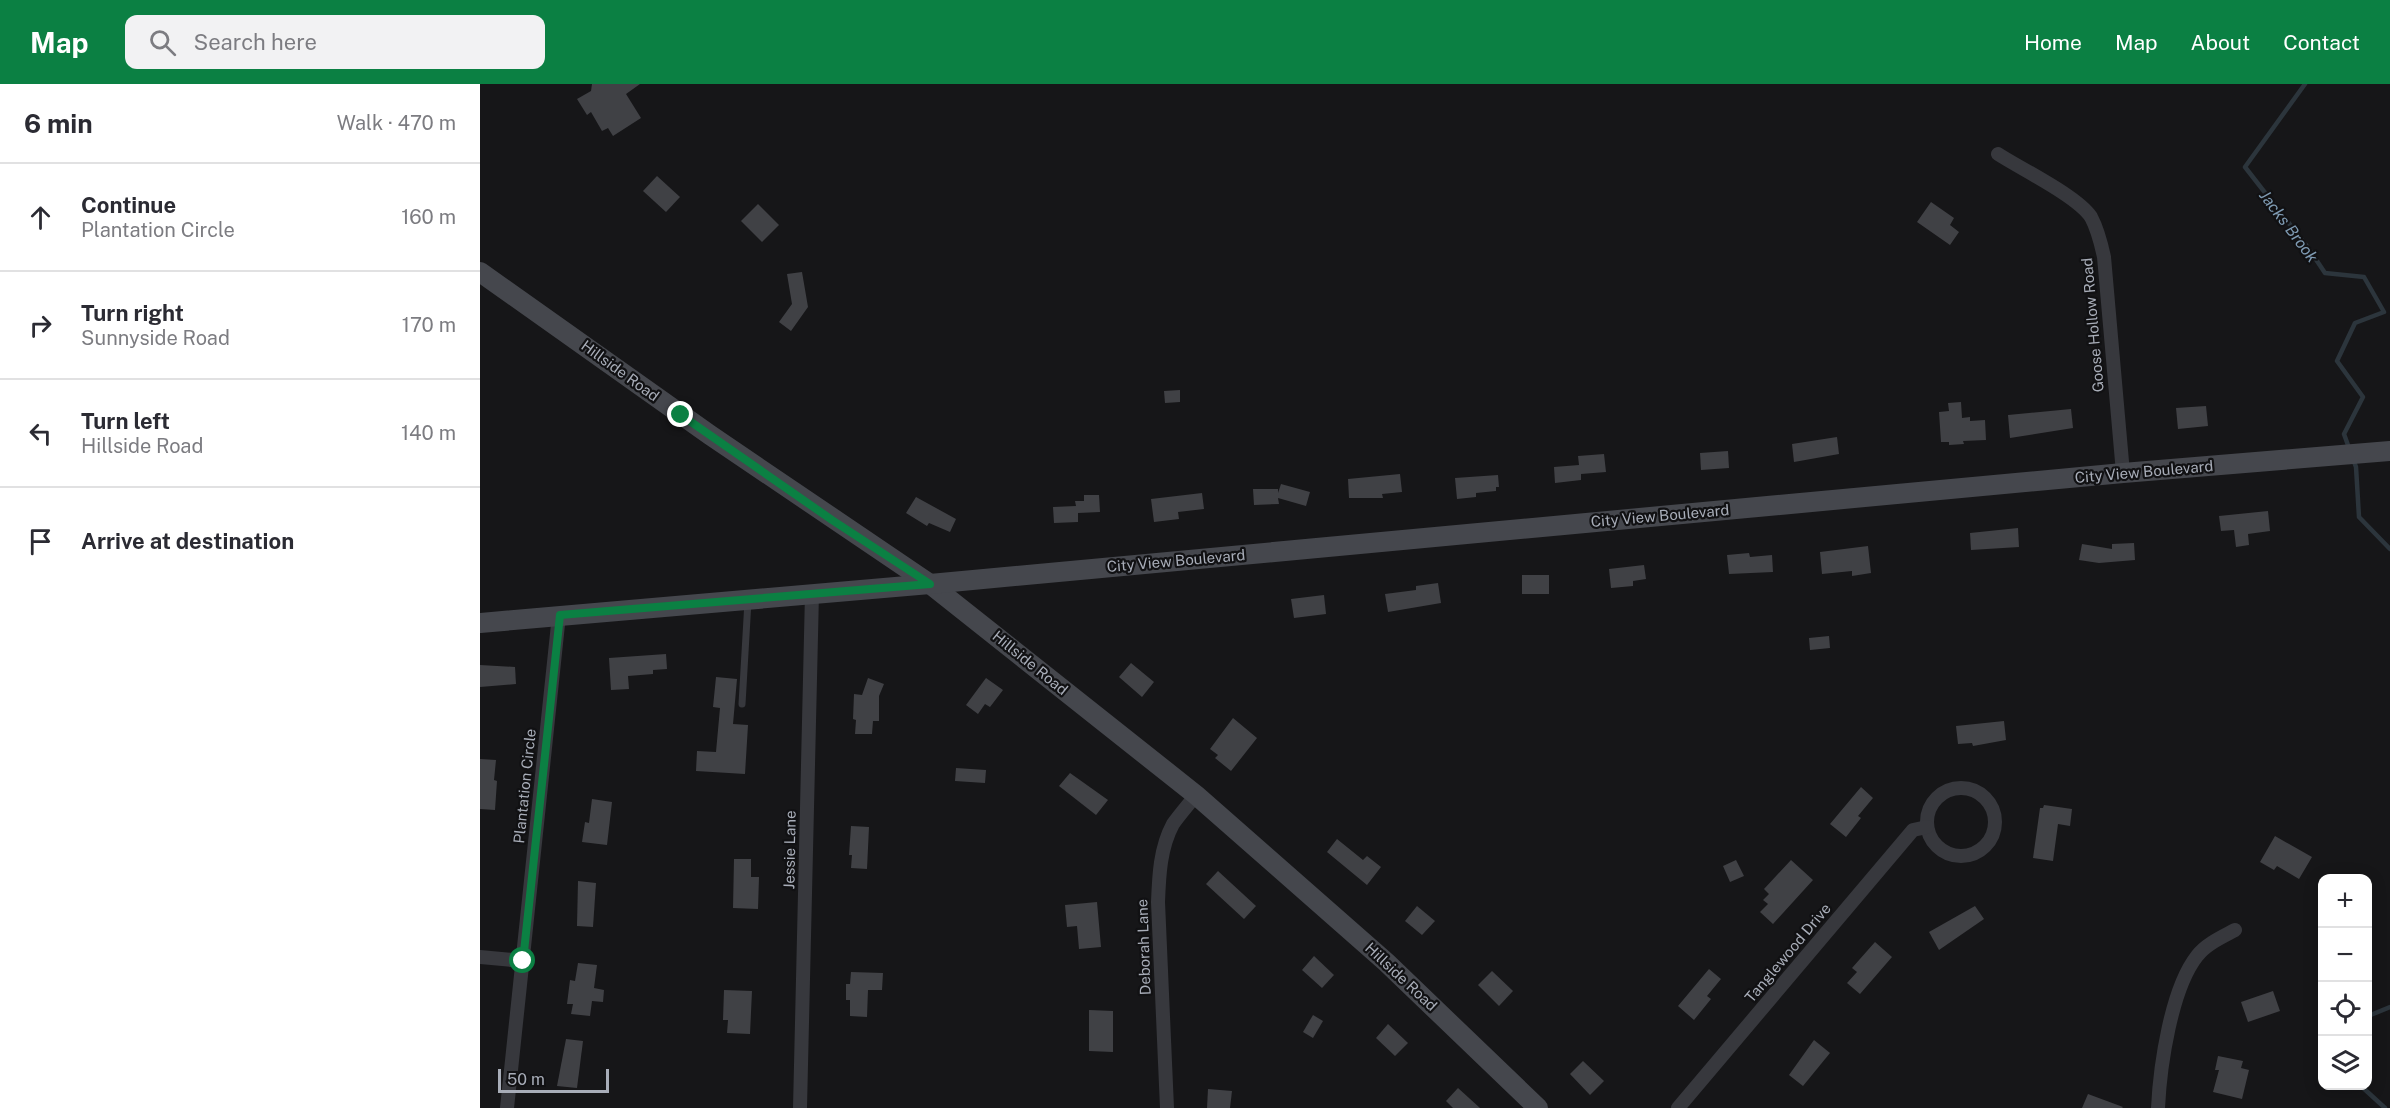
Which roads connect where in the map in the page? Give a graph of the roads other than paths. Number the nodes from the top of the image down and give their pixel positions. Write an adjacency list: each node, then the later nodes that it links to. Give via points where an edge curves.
1 (1998, 154): 4 (street, Goose Hollow Road, via 2080,205 2098,232 2104,257)
2 (480, 272): 5 (street, Hillside Road)
3 (2390, 451): 4 (street, City View Boulevard)
4 (2123, 473): 5 (street, City View Boulevard)
5 (930, 584): 6 (street, City View Boulevard); 11 (street, Hillside Road)
6 (813, 593): 7 (street, City View Boulevard); 17 (street, Jessie Lane)
7 (748, 598): 8 (street, City View Boulevard); 10 (lane)
8 (560, 615): 9 (street, City View Boulevard); 15 (street, Plantation Circle)
9 (480, 623)
10 (742, 704)
11 (1196, 795): 18 (street, Deborah Lane, via 1173,825 1161,858 1158,902); 19 (street, Hillside Road, via 1386,963)
12 (1927, 827): 12 (street, via 1931,838 1947,853 1970,855 1988,843 1995,821 1988,801 1979,793 1958,788 1938,797 1931,806); 20 (street, Tanglewood Drive, via 1913,830)
13 (2235, 930): 21 (street, via 2198,954 2183,980 2171,1023)
14 (480, 957): 15 (street)
15 (523, 961): 16 (street, Plantation Circle)
16 (507, 1108)
17 (800, 1108)
18 (1167, 1108)
19 (1538, 1108)
20 (1678, 1108)
21 (2158, 1108)

